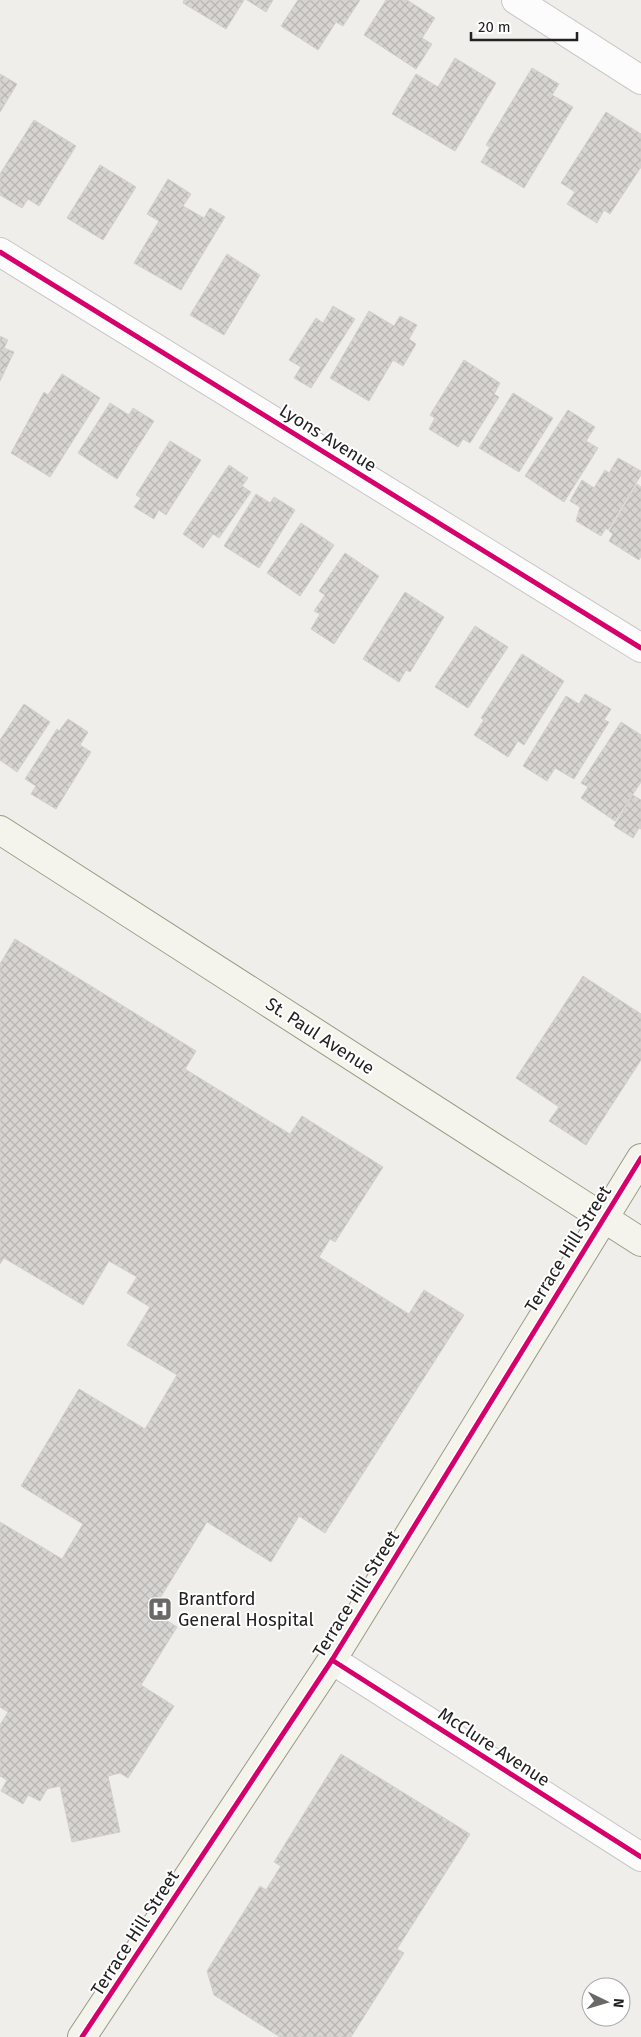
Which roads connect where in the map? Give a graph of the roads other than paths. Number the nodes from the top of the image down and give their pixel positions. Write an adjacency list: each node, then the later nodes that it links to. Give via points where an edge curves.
1 (516, 0): 2 (street)
2 (641, 80)
3 (0, 252): 4 (street, Lyons Avenue)
4 (641, 648)
5 (0, 830): 7 (street, St. Paul Avenue)
6 (641, 1158): 7 (street, Terrace Hill Street)
7 (603, 1218): 8 (street, St. Paul Avenue); 9 (street, Terrace Hill Street)
8 (641, 1242)
9 (332, 1660): 10 (street, McClure Avenue); 11 (street, Terrace Hill Street)
10 (641, 1857)
11 (82, 2037)

